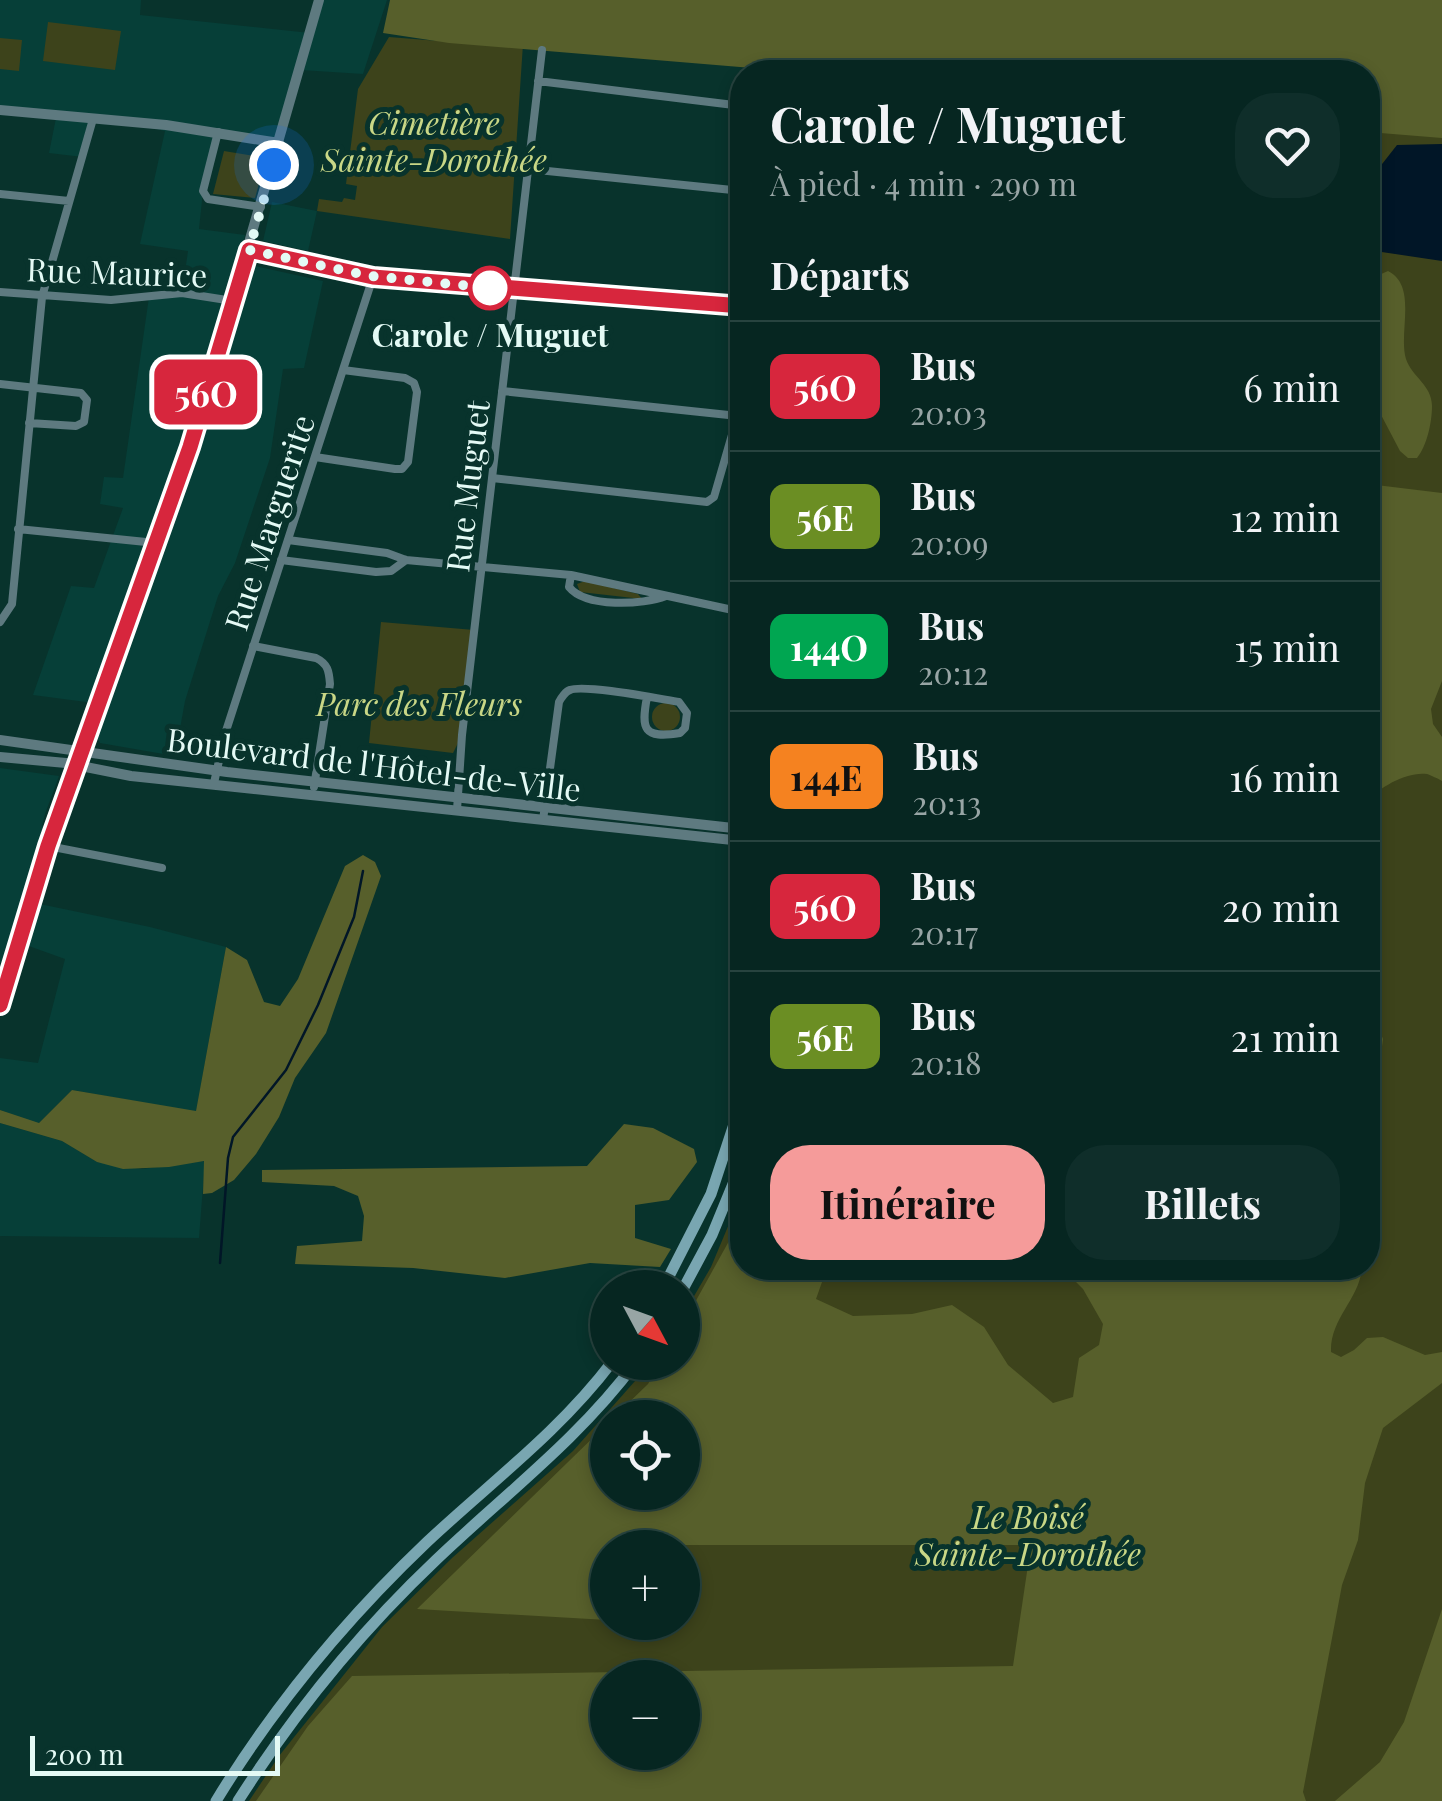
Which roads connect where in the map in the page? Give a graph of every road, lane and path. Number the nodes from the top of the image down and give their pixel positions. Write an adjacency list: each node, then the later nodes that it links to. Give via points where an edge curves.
1 (319, 0): 8 (street)
2 (542, 50): 3 (street, Rue Muguet)
3 (538, 81): 4 (street); 9 (street, Rue Muguet)
4 (730, 105)
5 (0, 110): 6 (street)
6 (93, 119): 7 (street); 12 (street)
7 (218, 132): 8 (street); 13 (street, via 203,191 208,199)
8 (279, 143): 13 (street)
9 (528, 170): 10 (street); 16 (street, Rue Muguet)
10 (730, 190)
11 (0, 194): 12 (street)
12 (69, 201): 18 (street)
13 (261, 207): 14 (street)
14 (249, 250): 15 (street); 19 (street)
15 (373, 277): 16 (street); 21 (street, Rue Marguerite)
16 (516, 290): 20 (street); 24 (street, Rue Muguet)
17 (0, 292): 18 (street, Rue Maurice)
18 (42, 297): 19 (street, Rue Maurice, via 182,294); 23 (street)
19 (232, 301): 32 (street)
20 (730, 305)
21 (343, 370): 28 (street, Rue Marguerite); 28 (street, via 414,384 408,462 395,469)
22 (0, 384): 23 (street)
23 (34, 388): 26 (street); 26 (street, via 81,393 86,416 76,426)
24 (502, 391): 25 (street); 29 (street, Rue Muguet)
25 (730, 415)
26 (29, 423): 30 (street)
27 (730, 443): 29 (street, via 707,502)
28 (315, 457): 31 (street, Rue Marguerite)
29 (492, 478): 35 (street, Rue Muguet)
30 (18, 529): 32 (street); 39 (street, via 12,604)
31 (288, 540): 33 (street, Rue Marguerite); 34 (street)
32 (156, 542): 43 (street)
33 (282, 560): 34 (street, via 376,572); 40 (street, Rue Marguerite)
34 (406, 560): 35 (street)
35 (482, 565): 36 (street); 48 (street, Rue Muguet)
36 (571, 575): 37 (street); 37 (street, via 569,588 576,595 632,605)
37 (668, 596): 38 (street)
38 (730, 609)
39 (0, 622)
40 (254, 646): 46 (street, Rue Marguerite); 47 (street, via 316,658 328,670)
41 (646, 697): 41 (street, via 642,724 650,733 685,728 687,713 679,702); 49 (street, via 581,688 565,693)
42 (0, 742): 43 (street, Boulevard de l'Hôtel-de-Ville)
43 (82, 750): 45 (street); 46 (street, Boulevard de l'Hôtel-de-Ville)
44 (0, 757): 45 (street, Boulevard de l'Hôtel-de-Ville)
45 (77, 766): 46 (street, Boulevard de l'Hôtel-de-Ville); 52 (street)
46 (215, 777): 47 (street, Boulevard de l'Hôtel-de-Ville)
47 (314, 788): 48 (street, Boulevard de l'Hôtel-de-Ville)
48 (458, 804): 49 (street, Boulevard de l'Hôtel-de-Ville)
49 (544, 814): 50 (street, Boulevard de l'Hôtel-de-Ville); 51 (street, Boulevard de l'Hôtel-de-Ville)
50 (730, 828)
51 (730, 839)
52 (48, 846): 53 (street); 54 (street)
53 (162, 868)
54 (0, 1005)
55 (730, 1136): 57 (main road, via 711,1194)
56 (730, 1191): 58 (main road)
57 (672, 1270)
58 (694, 1270)
59 (597, 1380): 61 (main road, via 558,1425 369,1601 283,1703)
60 (620, 1380): 62 (main road, via 560,1449 366,1632)
61 (216, 1801)
62 (238, 1801)

